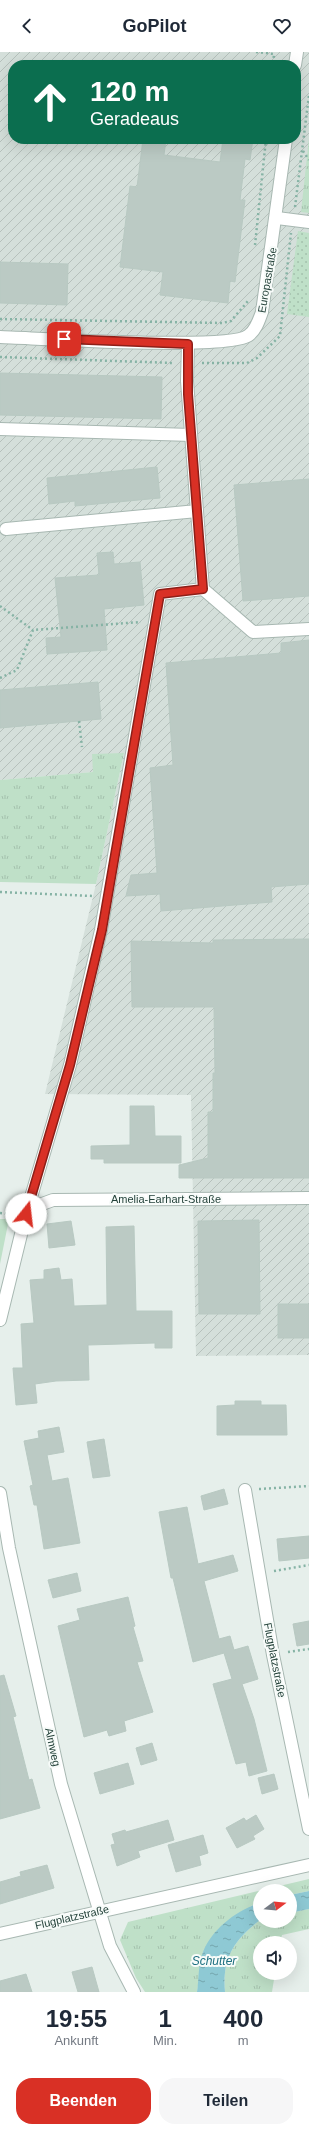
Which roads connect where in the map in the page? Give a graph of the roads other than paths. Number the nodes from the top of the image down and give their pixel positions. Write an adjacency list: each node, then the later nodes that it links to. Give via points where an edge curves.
1 (285, 144): 2 (street, Europastraße)
2 (277, 218): 3 (street); 5 (street, Europastraße, via 262,312 249,336 238,340)
3 (309, 222)
4 (0, 337): 5 (street, Europastraße)
5 (188, 344): 7 (street)
6 (0, 429): 7 (street)
7 (191, 435): 8 (street)
8 (197, 511): 9 (street); 10 (street)
9 (6, 529)
10 (203, 589): 11 (street, via 252,632); 13 (street, via 160,594 102,930 70,1065)
11 (309, 629)
12 (309, 1198): 13 (street, Amelia-Earhart-Straße, via 53,1200 34,1207)
13 (26, 1214): 14 (street)
14 (0, 1320)
15 (245, 1490): 17 (street, Flugplatzstraße, via 274,1655)
16 (0, 1493): 19 (street, Almweg, via 9,1548 61,1784)
17 (309, 1829)
18 (309, 1865): 19 (street, Flugplatzstraße)
19 (100, 1911): 20 (street, Flugplatzstraße); 21 (street, Almweg, via 110,1946)
20 (0, 1934)
21 (134, 1992)

